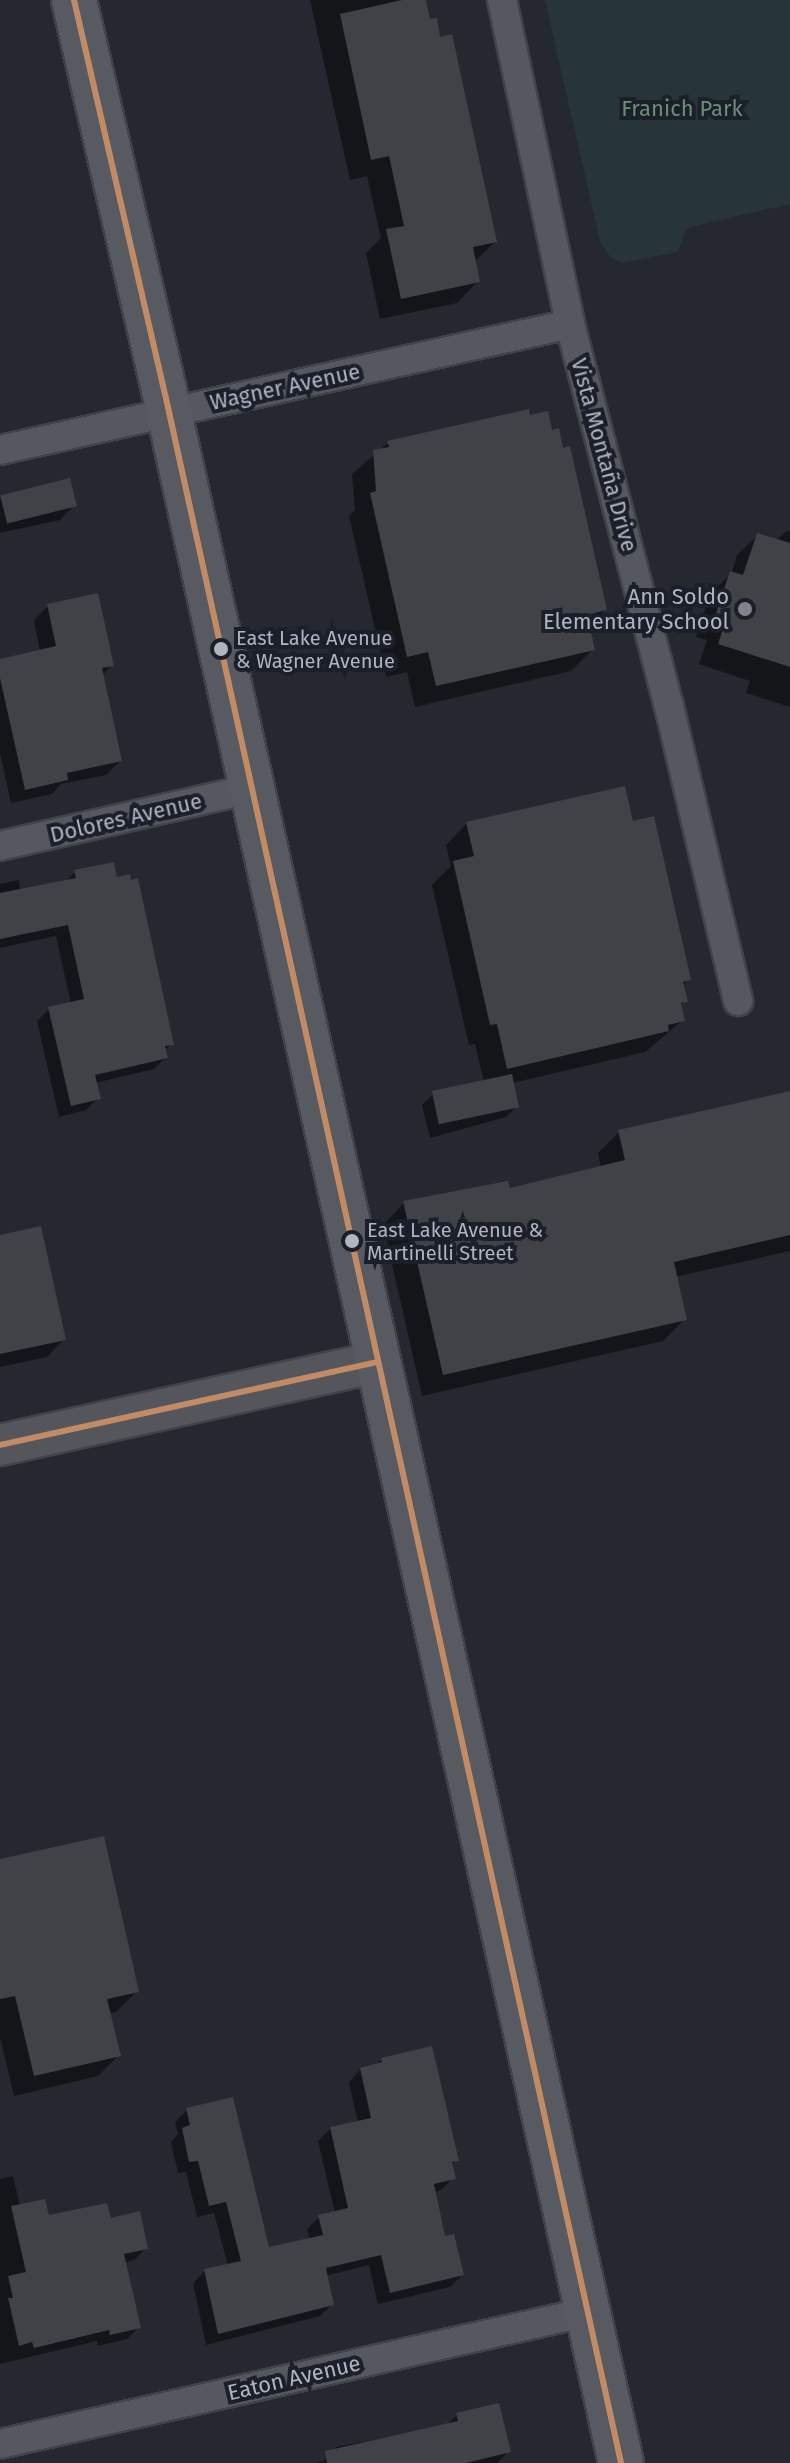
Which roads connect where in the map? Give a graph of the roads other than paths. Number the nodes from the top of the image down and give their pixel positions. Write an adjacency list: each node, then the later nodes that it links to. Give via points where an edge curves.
1 (74, 0): 4 (main road)
2 (502, 0): 3 (street, Vista Montaña Drive)
3 (570, 324): 4 (street, Wagner Avenue); 8 (street, Vista Montaña Drive, via 669,706)
4 (169, 412): 5 (street, Wagner Avenue); 6 (main road)
5 (0, 450)
6 (251, 789): 7 (street, Dolores Avenue); 9 (main road)
7 (0, 846)
8 (738, 1001)
9 (376, 1362): 10 (street); 11 (main road)
10 (0, 1445)
11 (587, 2312): 12 (street, Eaton Avenue); 13 (main road)
12 (0, 2444)
13 (621, 2463)

